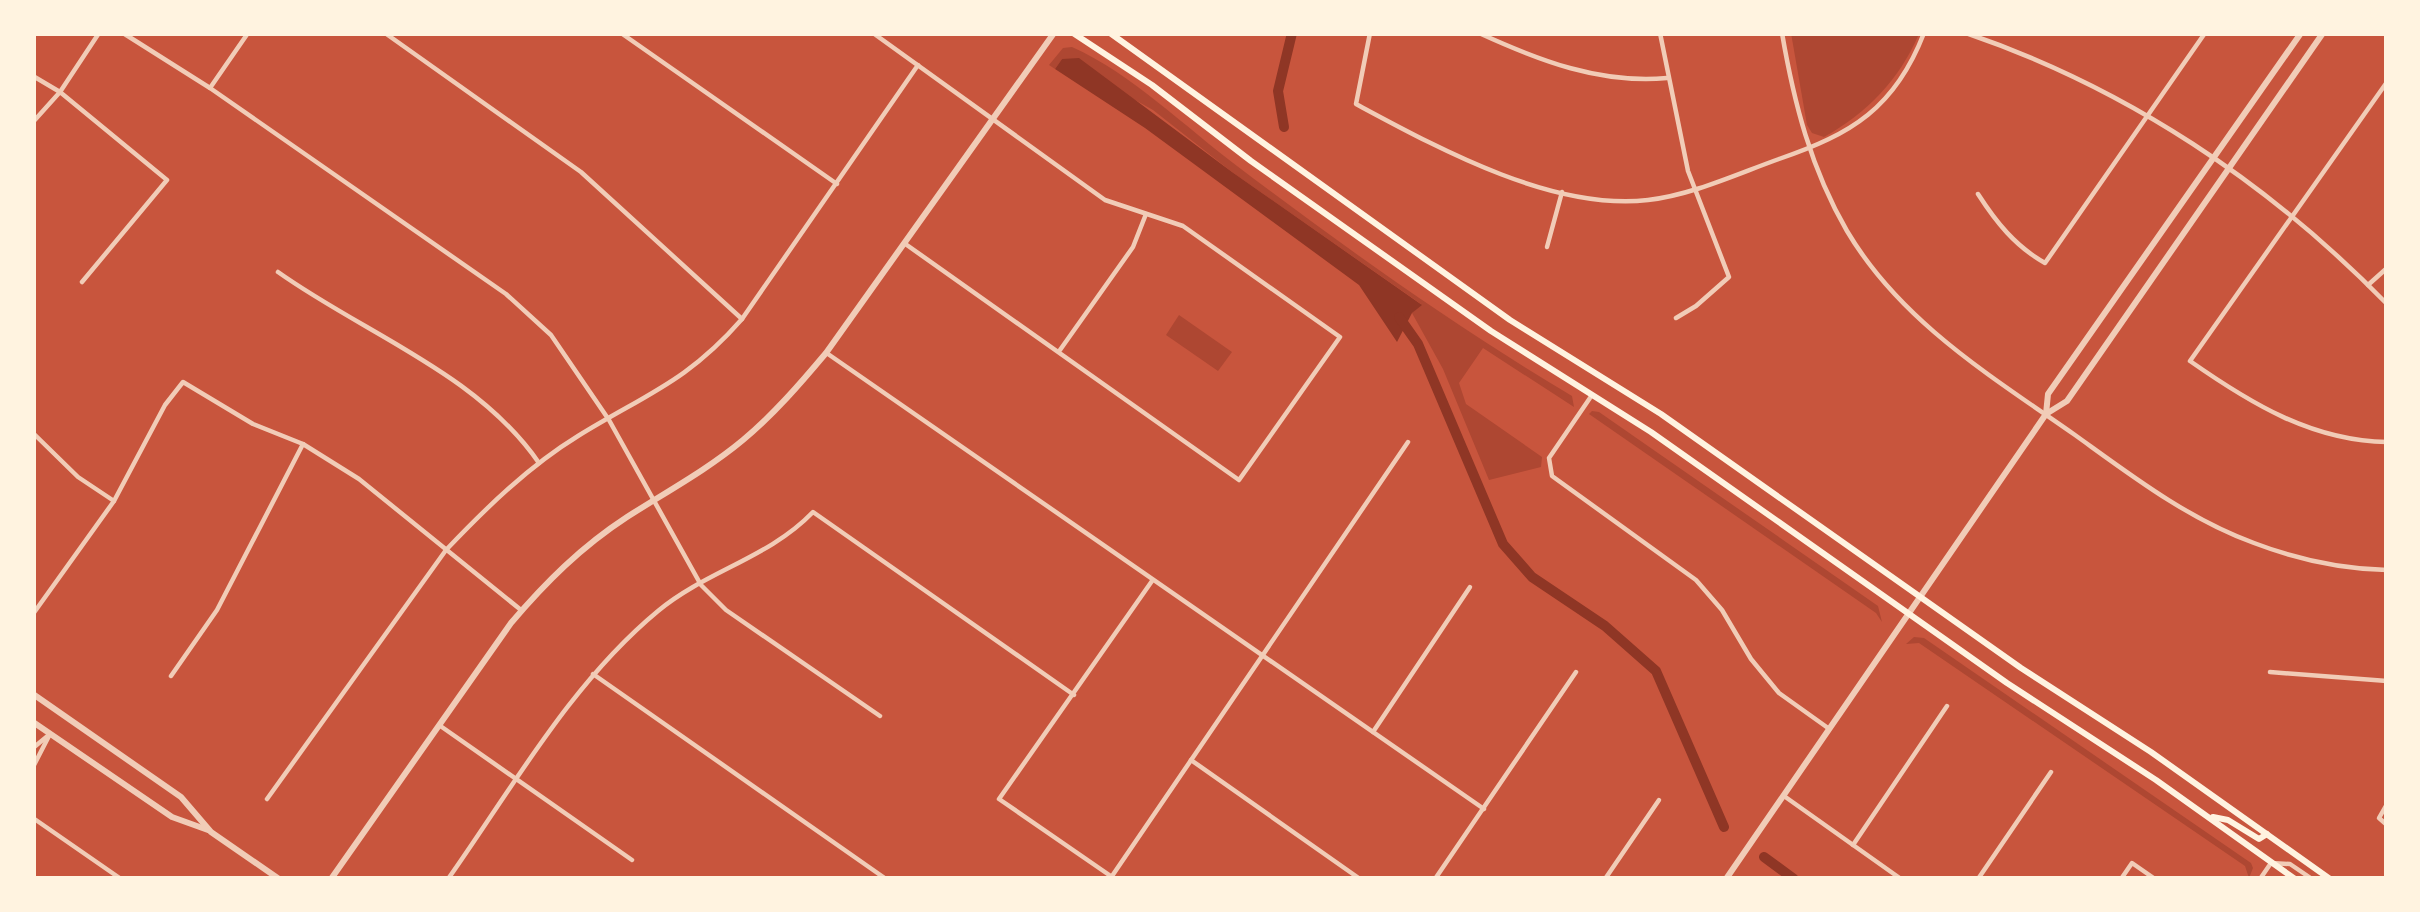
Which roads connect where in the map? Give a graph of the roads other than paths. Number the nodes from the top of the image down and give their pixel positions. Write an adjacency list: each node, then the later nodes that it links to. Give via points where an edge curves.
1 (99, 33): 24 (street)
2 (123, 33): 23 (street)
3 (248, 33): 23 (street)
4 (385, 33): 45 (street, via 581,172)
5 (621, 33): 31 (street)
6 (873, 33): 19 (street)
7 (1054, 33): 26 (street)
8 (1073, 33): 48 (main road)
9 (1110, 33): 63 (main road, via 1502,314 1661,414)
10 (1370, 33): 33 (street, via 1356,104 1457,156)
11 (1479, 33): 21 (street, via 1594,76)
12 (1660, 33): 21 (street)
13 (1782, 33): 28 (street)
14 (1924, 33): 28 (street, via 1880,106)
15 (1966, 33): 25 (street)
16 (2205, 33): 25 (street)
17 (2301, 33): 29 (street)
18 (2323, 33): 30 (street)
19 (917, 65): 26 (street); 31 (street)
20 (33, 76): 24 (street)
21 (1667, 78): 32 (street)
22 (2387, 82): 36 (street)
23 (210, 88): 50 (street, via 506,294 550,334)
24 (60, 92): 27 (street); 41 (street, via 167,180)
25 (2148, 116): 29 (street); 34 (street, via 2044,263 1995,221)
26 (992, 119): 35 (street, via 1105,200); 37 (street)
27 (33, 122)
28 (1809, 148): 32 (street); 49 (street, via 1847,232 1882,279 1930,331)
29 (2215, 158): 30 (street); 49 (street, via 2048,394)
30 (2229, 167): 36 (street); 49 (street, via 2067,401)
31 (837, 184): 45 (street)
32 (1694, 188): 33 (street, via 1618,201); 44 (street, via 1729,277)
33 (1562, 192): 38 (street)
34 (1978, 194)
35 (1146, 214): 46 (street, via 1133,247); 46 (street, via 1183,226 1340,337 1239,480)
36 (2291, 216): 42 (street); 53 (street, via 2191,362 2298,424)
37 (904, 242): 46 (street); 47 (street)
38 (1547, 248)
39 (2387, 268): 42 (street)
40 (278, 272): 55 (street, via 484,402)
41 (82, 282)
42 (2368, 285): 43 (street)
43 (2387, 304)
44 (1676, 317)
45 (742, 320): 50 (street, via 709,357)
46 (1059, 352)
47 (826, 353): 56 (street, via 742,442); 60 (street)
48 (1592, 394): 65 (main road); 81 (street, via 1549,458 1559,482 1696,580 1779,692)
49 (2046, 414): 59 (street, via 2223,530 2308,560); 63 (street)
50 (609, 420): 55 (street); 56 (street)
51 (33, 433): 57 (street)
52 (1408, 442): 68 (street)
53 (2387, 442)
54 (303, 444): 57 (street, via 183,382); 58 (street); 73 (street, via 217,610)
55 (539, 463): 58 (street)
56 (657, 500): 61 (street); 64 (street, via 557,570)
57 (114, 501): 66 (street)
58 (446, 550): 64 (street); 90 (street)
59 (2387, 570)
60 (1152, 580): 68 (street); 76 (street)
61 (701, 584): 72 (street, via 664,605); 76 (street, via 758,555 813,512); 78 (street, via 726,610)
62 (1470, 587): 82 (street)
63 (1918, 597): 65 (street); 98 (main road)
64 (521, 610): 80 (street)
65 (1908, 613): 81 (street); 94 (main road)
66 (33, 614)
67 (2387, 627): 71 (street)
68 (1261, 656): 82 (street); 85 (street)
69 (2270, 671): 74 (street)
70 (1576, 672): 93 (street)
71 (2387, 672)
72 (593, 674): 88 (street); 107 (street)
73 (170, 676)
74 (2387, 681)
75 (33, 694): 97 (street, via 182,796)
76 (1073, 694): 102 (street, via 999,799)
77 (1947, 706): 99 (street)
78 (880, 716)
79 (33, 722): 83 (street)
80 (439, 725): 88 (street); 105 (street)
81 (1829, 728): 89 (street)
82 (1373, 732): 93 (street)
83 (50, 734): 84 (street); 86 (street); 97 (street, via 172,817)
84 (33, 748)
85 (1191, 760): 102 (street); 108 (street)
86 (33, 767)
87 (2051, 772): 113 (street)
88 (518, 780): 100 (street); 106 (street)
89 (1784, 796): 99 (street); 111 (street)
90 (267, 799)
91 (1659, 800): 110 (street)
92 (2387, 804): 96 (street, via 2379,818)
93 (1484, 809): 109 (street)
94 (2209, 817): 98 (main road); 101 (main road)
95 (33, 818): 103 (street)
96 (2387, 825)
97 (211, 832): 104 (street)
98 (2266, 834): 119 (main road)
99 (1853, 845): 112 (street)
100 (632, 860)
101 (2271, 863): 116 (street); 117 (main road); 118 (street)
102 (1112, 878)
103 (121, 879)
104 (278, 879)
105 (331, 879)
106 (448, 879)
107 (886, 879)
108 (1360, 879)
109 (1435, 879)
110 (1605, 879)
111 (1726, 879)
112 (1900, 879)
113 (1978, 879)
114 (2121, 879): 115 (street, via 2132,863)
115 (2155, 879)
116 (2260, 879)
117 (2295, 879)
118 (2312, 879)
119 (2330, 879)

